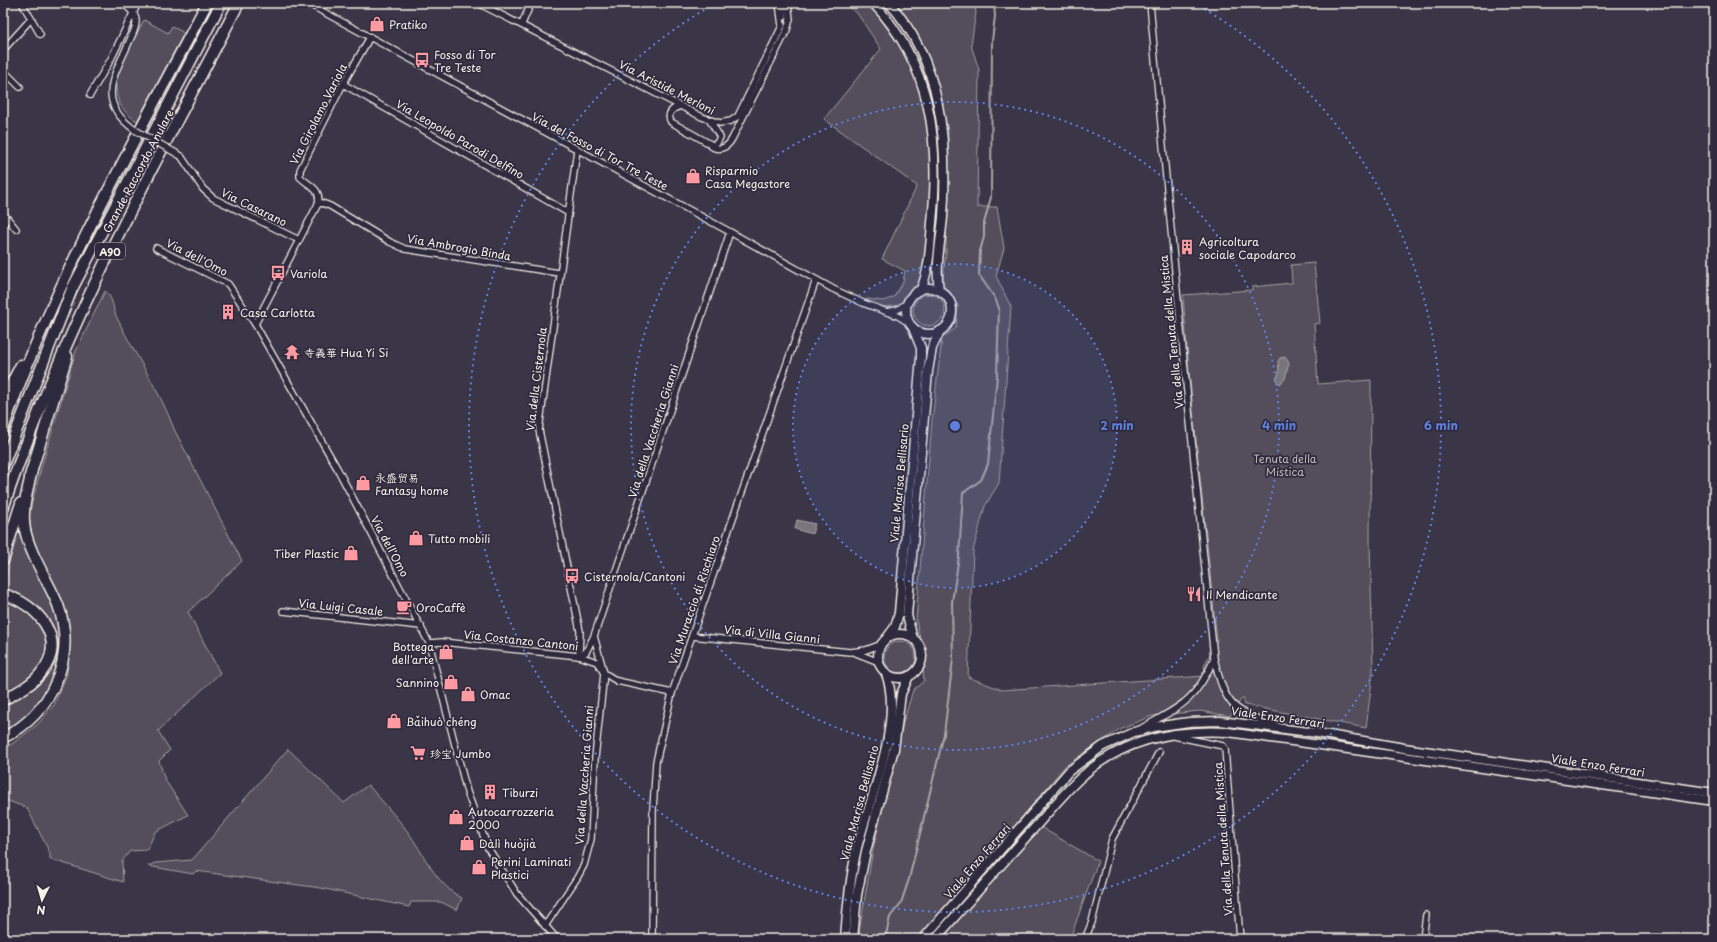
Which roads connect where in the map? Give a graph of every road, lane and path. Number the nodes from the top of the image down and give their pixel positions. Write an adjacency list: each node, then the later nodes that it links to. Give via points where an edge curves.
1 (22, 3): 17 (street)
2 (122, 3): 16 (street)
3 (138, 3): 16 (street)
4 (207, 3): 47 (highway, via 116,176)
5 (221, 3): 51 (highway, Grande Raccordo Anulare / A90, via 72,289)
6 (240, 3): 44 (highway, Grande Raccordo Anulare / A90, via 125,221)
7 (307, 3): 21 (street, Via del Fosso di Tor Tre Teste)
8 (478, 3): 18 (street, Via Aristide Merloni)
9 (531, 3): 18 (street)
10 (779, 3): 19 (street)
11 (784, 3): 19 (street)
12 (788, 3): 29 (street, via 788,30 729,145 715,148)
13 (873, 3): 40 (main road, via 893,26 909,51 924,88 931,121 934,192 928,269)
14 (889, 3): 41 (main road, via 905,23 922,54 940,110 944,166)
15 (1150, 3): 66 (street, Via della Tenuta della Mistica, via 1164,174)
16 (133, 13): 26 (street); 36 (street, Via Casarano, bridge, via 136,20 132,37 115,71 111,90 112,100 118,112 135,130 181,156 203,189 213,198)
17 (31, 19): 20 (street); 22 (street)
18 (522, 24): 27 (street, Via Aristide Merloni)
19 (782, 26): 28 (street, Via Aristide Merloni, via 738,116 726,123)
20 (40, 34)
21 (370, 37): 24 (street, Via Girolamo Variola); 30 (street, Via del Fosso di Tor Tre Teste)
22 (3, 50)
23 (3, 70): 25 (street)
24 (343, 84): 31 (street, Via Girolamo Variola, via 299,171 301,178 315,188); 32 (street, Via Leopoldo Parodi Delfino)
25 (20, 87)
26 (90, 95)
27 (682, 106): 28 (street, Via Aristide Merloni); 29 (street, via 670,112 671,122)
28 (709, 120): 29 (street, via 720,137 718,143)
29 (710, 145)
30 (577, 150): 32 (street, Via della Cisternola); 35 (street, Via del Fosso di Tor Tre Teste)
31 (318, 204): 36 (street); 38 (street, Via Ambrogio Binda, via 330,206 390,242 405,248)
32 (568, 212): 38 (street, Via della Cisternola)
33 (3, 213): 34 (street)
34 (16, 229)
35 (730, 232): 39 (street, Via del Fosso di Tor Tre Teste); 59 (street, Via della Vaccheria Gianni)
36 (299, 240): 45 (street)
37 (156, 248): 45 (street, Via dell'Omo, via 228,284)
38 (559, 274): 58 (street, Via della Cisternola, via 539,430)
39 (816, 280): 43 (street, Via del Fosso di Tor Tre Teste); 60 (street, Via Muraccio di Rischiaro)
40 (921, 289): 41 (main road); 42 (main road, via 910,297)
41 (939, 290): 48 (main road, via 950,300 952,314 946,327)
42 (907, 303): 43 (street, via 897,310); 46 (main road, via 906,309)
43 (886, 312): 46 (street, Via del Fosso di Tor Tre Teste)
44 (78, 317): 52 (highway); 53 (highway, Grande Raccordo Anulare / A90, via 43,401)
45 (255, 324): 57 (street, Via dell'Omo, via 338,468)
46 (911, 325): 48 (main road, via 926,334); 62 (main road, Viale Marisa Bellisario, via 921,348 921,357 899,613 895,627)
47 (43, 326): 49 (highway); 50 (highway)
48 (940, 332): 61 (main road, Viale Marisa Bellisario, via 932,348 928,371 907,615)
49 (3, 400)
50 (3, 429)
51 (3, 465)
52 (32, 470): 54 (highway); 76 (highway, via 25,511 25,530 61,616 65,638 63,660 59,678 44,704 29,721)
53 (3, 509)
54 (3, 560)
55 (6, 595): 72 (highway, via 25,602 41,617 48,629 51,647 47,665 39,676)
56 (283, 611): 57 (street, Via Luigi Casale)
57 (421, 626): 63 (street, Via dell'Omo)
58 (581, 634): 59 (street); 65 (street, Via della Cisternola)
59 (594, 636): 65 (street, Via della Vaccheria Gianni, via 586,652); 68 (street, Via della Vaccheria Gianni)
60 (692, 636): 64 (street, Via di Villa Gianni); 71 (street, Via Muraccio di Rischiaro)
61 (913, 639): 62 (main road, via 900,634); 70 (main road, via 920,647 922,660)
62 (884, 641): 64 (street, Via di Villa Gianni, via 866,650); 67 (main road, via 878,653)
63 (429, 643): 65 (street, Via Costanzo Cantoni, via 442,642); 81 (street, Via dell'Omo, via 476,820 495,861)
64 (850, 652): 67 (street, Via di Villa Gianni)
65 (580, 656): 68 (street, Via Costanzo Cantoni, via 597,662)
66 (1214, 658): 73 (street, Via della Tenuta della Mistica, via 1224,694 1234,708); 74 (street, via 1202,684 1192,697 1175,710)
67 (879, 662): 69 (main road)
68 (604, 673): 71 (street, Via Costanzo Cantoni, via 617,681); 81 (street, Via della Vaccheria Gianni, via 595,751 591,839 584,865)
69 (886, 674): 70 (main road, via 898,679); 84 (main road, Viale Marisa Bellisario, via 892,700 888,731 857,848)
70 (909, 676): 85 (main road, Viale Marisa Bellisario, via 901,694 894,749 866,850 857,895)
71 (672, 693): 83 (street, Via Muraccio di Rischiaro, via 656,762)
72 (3, 700)
73 (1288, 729): 74 (main road, Viale Enzo Ferrari, via 1211,720 1178,723); 78 (main road, Viale Enzo Ferrari)
74 (1134, 732): 86 (main road, Viale Enzo Ferrari, via 1103,746 1069,771)
75 (1168, 734): 79 (main road, Viale Enzo Ferrari, via 1197,731 1228,732); 87 (main road, Viale Enzo Ferrari, via 1116,752 1079,779); 89 (street, Via della Tenuta della Mistica, via 1222,746 1225,749)
76 (3, 738)
77 (1159, 752): 88 (street, via 1112,839 1092,922)
78 (1714, 793)
79 (1714, 801)
80 (1426, 915): 90 (street)
81 (545, 926): 82 (street, Via dell'Omo)
82 (557, 939)
83 (652, 939)
84 (845, 939)
85 (853, 939)
86 (923, 939)
87 (935, 939)
88 (1085, 939)
89 (1240, 939)
90 (1423, 939)

